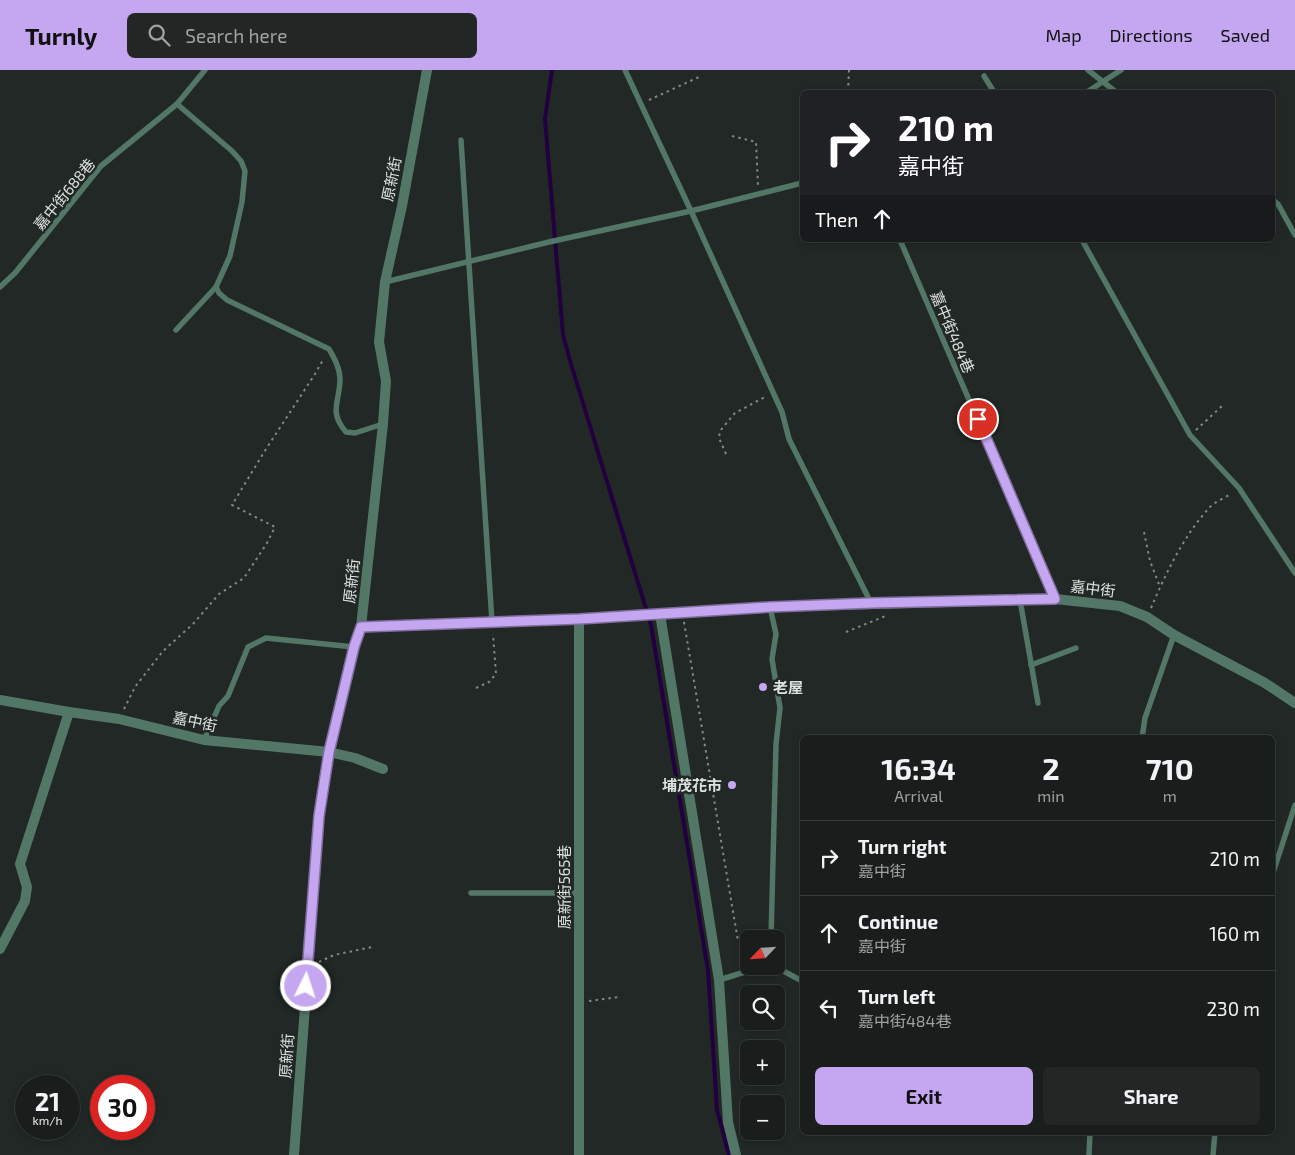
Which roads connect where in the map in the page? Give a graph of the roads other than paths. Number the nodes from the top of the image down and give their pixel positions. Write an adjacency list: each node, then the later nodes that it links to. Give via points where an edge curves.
1 (205, 70): 11 (lane, 嘉中街688巷)
2 (427, 70): 20 (street, 原新街)
3 (625, 70): 15 (lane)
4 (1088, 70): 7 (lane)
5 (1121, 70): 7 (lane)
6 (984, 76): 8 (lane)
7 (1103, 82): 9 (lane); 10 (lane)
8 (993, 90)
9 (1090, 90)
10 (1113, 90)
11 (177, 104): 21 (lane, 嘉中街688巷, via 100,166 15,273); 22 (lane, via 232,152 245,171 230,256)
12 (461, 140): 19 (lane)
13 (800, 184): 15 (lane)
14 (1275, 202): 16 (lane)
15 (691, 211): 19 (lane); 28 (lane, via 774,393 789,438)
16 (1295, 236)
17 (901, 242): 26 (lane, 嘉中街484巷)
18 (1083, 242): 25 (lane, via 1190,435 1240,488)
19 (468, 262): 20 (lane); 32 (lane)
20 (386, 282): 24 (street, 原新街, via 379,342 386,381)
21 (0, 287)
22 (216, 287): 23 (lane); 24 (lane, via 227,300 329,349 340,378 335,411 346,432 355,433)
23 (176, 330)
24 (383, 424): 33 (street, 原新街)
25 (1295, 573)
26 (1055, 599): 27 (street, 嘉中街); 34 (street, 嘉中街, via 1120,606)
27 (1020, 600): 28 (street, 嘉中街); 37 (lane)
28 (871, 603): 29 (street, 嘉中街)
29 (770, 607): 30 (street, 嘉中街); 50 (lane, via 776,634 772,660 780,708 776,744)
30 (656, 614): 31 (street, 嘉中街); 54 (street)
31 (579, 619): 32 (street); 49 (street, 原新街565巷)
32 (492, 622): 33 (street)
33 (361, 627): 35 (street, 原新街)
34 (1174, 635): 40 (street, 嘉中街, via 1265,682); 42 (lane, via 1145,718)
35 (354, 647): 43 (lane, via 266,638 248,648 228,696 219,706); 44 (street, 原新街)
36 (1076, 648): 37 (lane)
37 (1031, 665): 39 (lane)
38 (0, 700): 41 (street, 嘉中街)
39 (1038, 703)
40 (1295, 703)
41 (69, 712): 43 (street, 嘉中街, via 119,719); 51 (street, via 20,864 27,887 25,901)
42 (1142, 735)
43 (204, 740): 44 (street, 嘉中街)
44 (329, 752): 45 (street, 嘉中街); 58 (street, 原新街, via 319,816)
45 (383, 769)
46 (1295, 805): 47 (lane)
47 (1275, 867)
48 (471, 893): 49 (lane)
49 (579, 893): 59 (street, 原新街565巷)
50 (771, 930)
51 (0, 949)
52 (785, 972): 55 (lane)
53 (740, 973): 54 (lane)
54 (719, 980): 60 (street, via 728,1122)
55 (800, 980)
56 (1090, 1135): 61 (lane)
57 (1215, 1135): 62 (lane)
58 (294, 1155)
59 (579, 1155)
60 (736, 1155)
61 (1089, 1155)
62 (1213, 1155)

